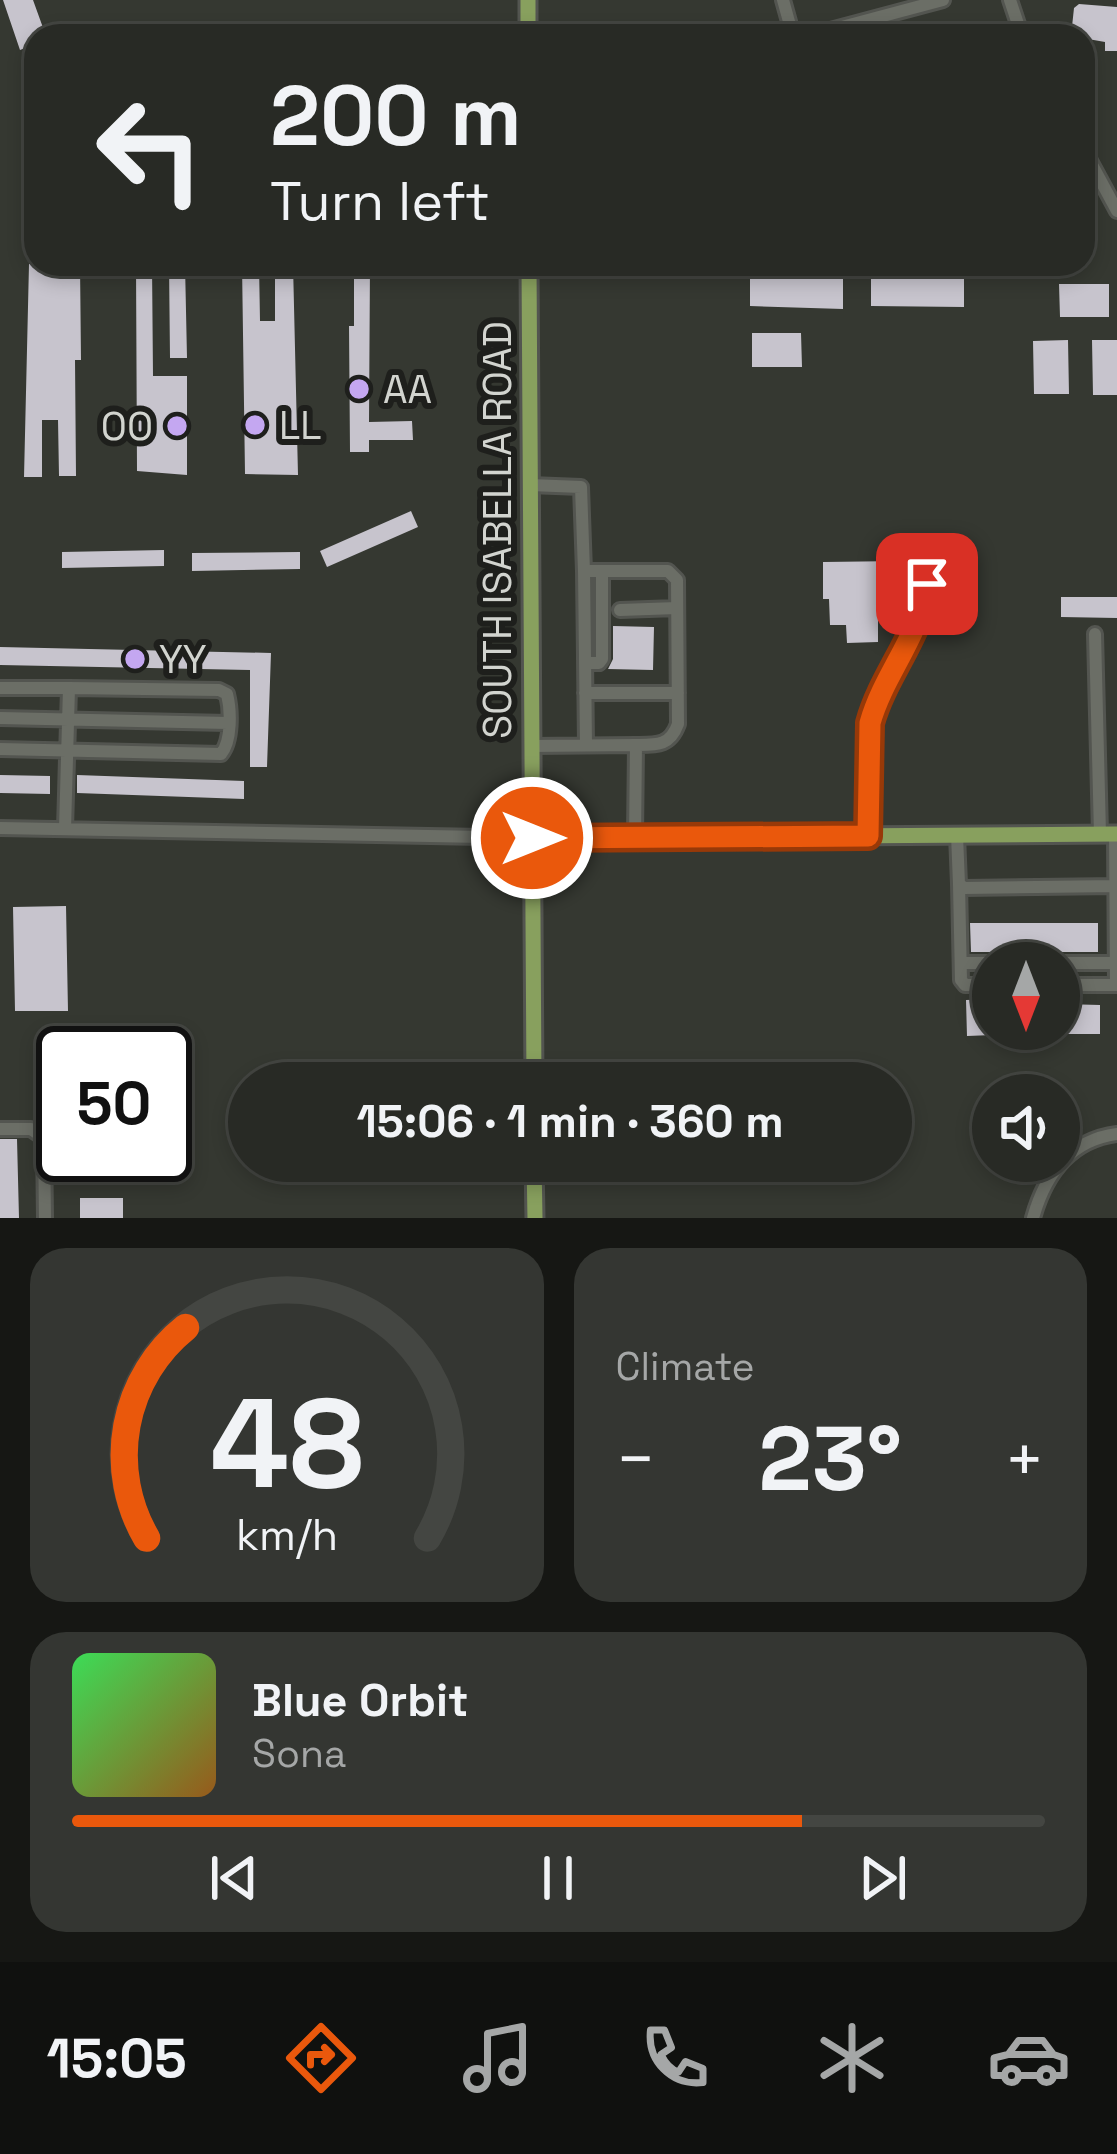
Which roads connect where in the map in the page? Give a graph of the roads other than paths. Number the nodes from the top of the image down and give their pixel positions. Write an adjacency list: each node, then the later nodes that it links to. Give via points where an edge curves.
1 (943, 0): 2 (street)
2 (853, 24)
3 (1095, 170): 4 (street)
4 (1117, 211)
5 (529, 276): 6 (main road, SOUTH ISABELLA ROAD)
6 (530, 485): 8 (street, via 581,487); 22 (main road, SOUTH ISABELLA ROAD)
7 (602, 571): 8 (street); 10 (street, via 668,571 677,580); 13 (street, via 602,659)
8 (584, 572): 13 (street)
9 (927, 584): 29 (street, via 914,638 870,723)
10 (677, 608): 11 (street); 17 (street)
11 (620, 610)
12 (1095, 634): 28 (street)
13 (585, 664): 16 (street)
14 (0, 688): 15 (street)
15 (69, 688): 19 (street); 20 (street, via 219,690 227,694)
16 (585, 693): 17 (street); 23 (street)
17 (677, 693): 21 (street, via 674,736)
18 (0, 718): 19 (street)
19 (68, 719): 20 (street); 25 (street)
20 (228, 723): 25 (street, via 221,754)
21 (636, 745): 23 (street); 32 (street)
22 (532, 746): 23 (street); 31 (main road, SOUTH ISABELLA ROAD)
23 (586, 746)
24 (0, 749): 25 (street)
25 (68, 751): 27 (street)
26 (0, 828): 27 (street)
27 (65, 830): 31 (street)
28 (1111, 834): 30 (main road); 34 (street)
29 (868, 836): 30 (main road); 32 (main road)
30 (957, 836): 33 (street)
31 (532, 838): 32 (main road); 40 (main road, SOUTH ISABELLA ROAD)
32 (635, 838)
33 (959, 884): 34 (street); 36 (street)
34 (1116, 886): 35 (street)
35 (1117, 962): 36 (street); 38 (street)
36 (961, 963): 39 (street, via 959,974)
37 (1080, 985): 38 (street)
38 (1117, 985)
39 (972, 986)
40 (534, 1062)
41 (0, 1129): 44 (street, via 31,1129 44,1138)
42 (1117, 1134): 46 (street, via 1062,1160)
43 (534, 1182): 45 (main road)
44 (45, 1218)
45 (535, 1218)
46 (1033, 1218)

